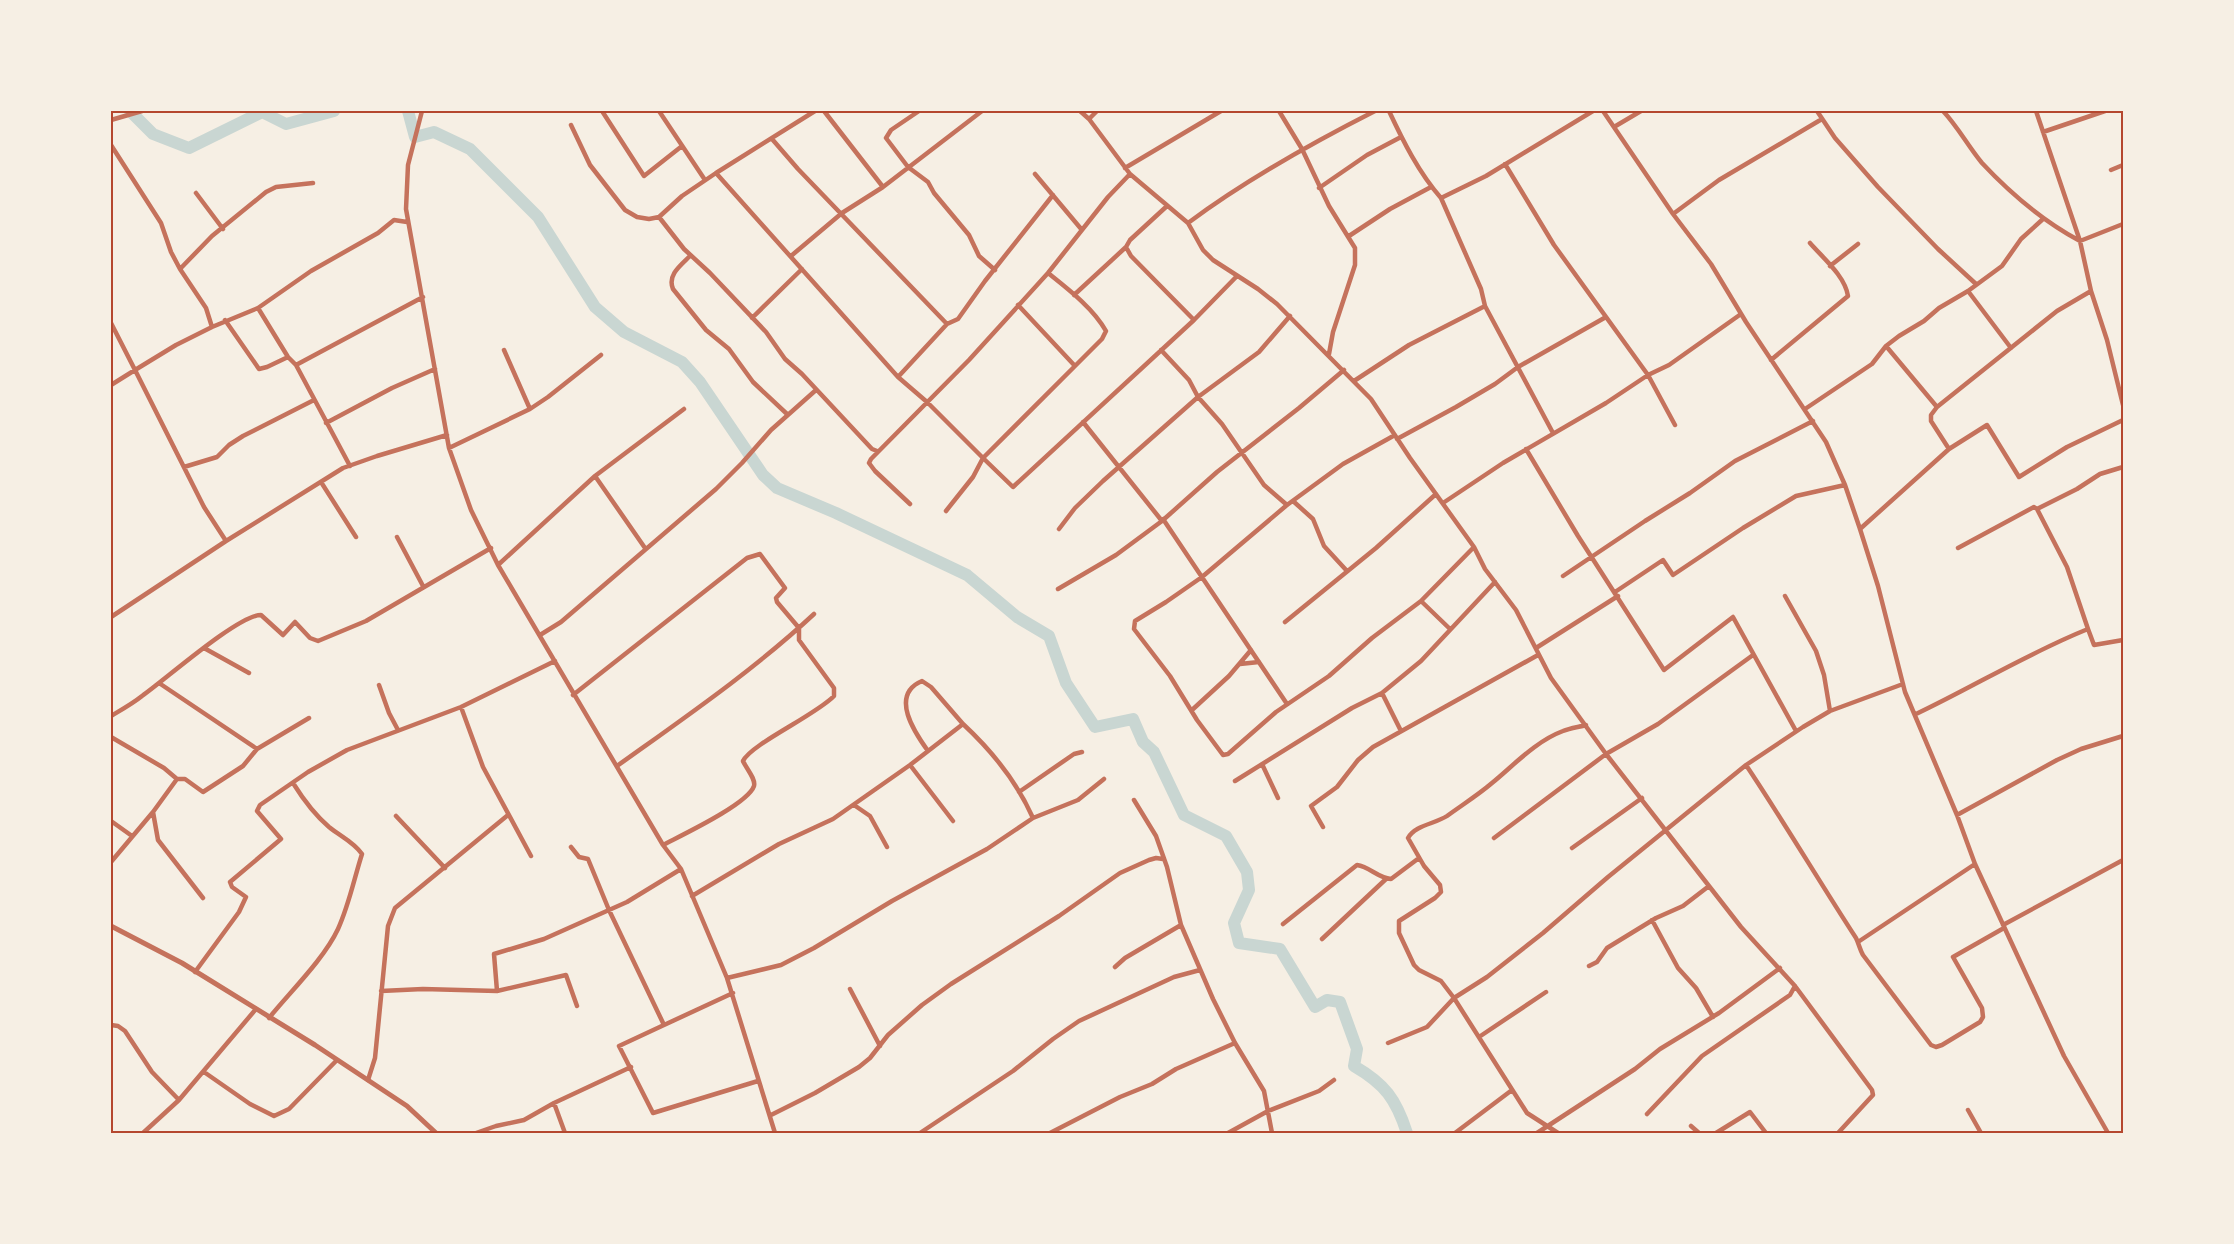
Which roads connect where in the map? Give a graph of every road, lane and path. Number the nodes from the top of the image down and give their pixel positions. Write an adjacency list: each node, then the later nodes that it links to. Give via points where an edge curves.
1 (142, 111): 24 (street)
2 (422, 111): 56 (street, via 408,165)
3 (602, 111): 33 (street, via 644,176)
4 (659, 111): 31 (street)
5 (815, 111): 29 (street)
6 (824, 111): 45 (street)
7 (919, 111): 37 (street, via 891,130 886,138)
8 (982, 111): 37 (street)
9 (1080, 111): 23 (street)
10 (1097, 111): 23 (street)
11 (1221, 111): 38 (street)
12 (1279, 111): 32 (street)
13 (1375, 111): 32 (street)
14 (1389, 111): 28 (street)
15 (1593, 111): 35 (street)
16 (1603, 111): 26 (street)
17 (1641, 111): 26 (street)
18 (1817, 111): 22 (street)
19 (1943, 111): 55 (street, via 1983,163)
20 (2036, 111): 27 (street)
21 (2104, 111): 27 (street)
22 (1822, 118): 53 (street, via 1719,180); 74 (street, via 1878,187)
23 (1089, 119): 38 (street)
24 (111, 120)
25 (571, 125): 54 (street, via 591,165 626,210 637,217)
26 (1614, 127): 53 (street)
27 (2043, 132): 62 (street)
28 (1401, 137): 46 (street); 47 (street)
29 (772, 139): 40 (street); 52 (street)
30 (111, 145): 69 (street, via 161,223)
31 (682, 146): 33 (street); 34 (street)
32 (1302, 149): 47 (street); 57 (street, via 1224,196)
33 (675, 153): 34 (street)
34 (687, 154): 43 (street)
35 (1505, 164): 50 (street); 84 (street, via 1554,245)
36 (2123, 165): 39 (street)
37 (908, 167): 45 (street); 71 (street, via 928,182 969,236 979,256)
38 (1125, 168): 42 (street)
39 (2111, 170)
40 (716, 172): 43 (street); 67 (street)
41 (1035, 174): 49 (street)
42 (1130, 174): 51 (street); 60 (street)
43 (705, 180): 54 (street)
44 (314, 183): 59 (street, via 266,192)
45 (883, 187): 52 (street)
46 (1431, 187): 50 (street); 61 (street)
47 (1319, 188): 61 (street)
48 (196, 193): 59 (street)
49 (1053, 195): 60 (street); 71 (street)
50 (1441, 198): 80 (street)
51 (1167, 206): 57 (street); 65 (street)
52 (842, 213): 67 (street); 89 (street)
53 (1673, 214): 82 (street, via 1711,264)
54 (659, 217): 66 (street)
55 (2043, 219): 62 (street); 74 (street, via 2020,239 2002,266)
56 (407, 222): 78 (street); 81 (street, via 394,220)
57 (1188, 223): 73 (street, via 1203,250)
58 (2123, 224): 62 (street)
59 (223, 229): 69 (street)
60 (1082, 230): 72 (street)
61 (1348, 236): 95 (street, via 1355,249 1355,265)
62 (2080, 241): 76 (street)
63 (1810, 243): 68 (street)
64 (1858, 244): 68 (street)
65 (1126, 247): 77 (street); 87 (street)
66 (690, 256): 85 (street); 118 (street, via 672,276 673,289 706,330 729,349 753,382)
67 (791, 256): 70 (street)
68 (1830, 266): 98 (street, via 1848,296)
69 (180, 269): 90 (street, via 206,308)
70 (802, 269): 85 (street); 106 (street)
71 (995, 270): 89 (street, via 958,319)
72 (1048, 273): 77 (street); 79 (street)
73 (1237, 276): 83 (street); 87 (street)
74 (1976, 284): 75 (street)
75 (1968, 291): 91 (street); 92 (street)
76 (2091, 291): 92 (street, via 2057,311); 113 (street)
77 (1074, 295): 100 (street, via 1106,331)
78 (423, 297): 99 (street); 102 (street)
79 (1018, 305): 100 (street); 112 (street)
80 (1485, 306): 101 (street); 107 (street, via 1409,345)
81 (258, 308): 86 (street); 97 (street)
82 (1740, 314): 98 (street); 105 (street, via 1669,365)
83 (1290, 316): 95 (street); 110 (street, via 1258,352)
84 (1606, 317): 101 (street); 105 (street)
85 (752, 318): 109 (street)
86 (225, 320): 90 (street); 97 (street, via 259,369)
87 (1194, 320): 94 (street)
88 (111, 323): 103 (street)
89 (947, 324): 106 (street)
90 (212, 327): 103 (street)
91 (1886, 346): 114 (street); 116 (street, via 1872,364)
92 (2012, 348): 114 (street)
93 (504, 350): 115 (street)
94 (1161, 350): 110 (street, via 1190,380); 121 (street)
95 (1329, 354): 104 (street)
96 (601, 355): 115 (street)
97 (288, 357): 99 (street)
98 (1771, 360): 116 (street)
99 (296, 365): 111 (street)
100 (1075, 366): 132 (street)
101 (1518, 367): 124 (street); 126 (street, via 1465,401)
102 (435, 369): 122 (street); 125 (street)
103 (135, 370): 108 (street); 134 (street)
104 (1344, 370): 107 (street); 131 (street)
105 (1648, 375): 123 (street); 124 (street)
106 (898, 377): 112 (street)
107 (1354, 381): 126 (street)
108 (111, 385)
109 (816, 390): 118 (street); 130 (street)
110 (1198, 396): 131 (street); 136 (street)
111 (314, 400): 122 (street); 134 (street, via 236,440 217,457)
112 (927, 402): 130 (street); 132 (street)
113 (2123, 405)
114 (1937, 407): 129 (street, via 1931,421)
115 (530, 409): 127 (street)
116 (1805, 409): 120 (street)
117 (684, 410): 137 (street)
118 (788, 414): 155 (street, via 716,489)
119 (2123, 420): 129 (street, via 2067,447 2019,477 1987,425)
120 (1813, 421): 139 (street); 157 (street, via 1735,462)
121 (1083, 422): 132 (street, via 1013,487); 136 (street)
122 (326, 423): 133 (street)
123 (1675, 425)
124 (1553, 433): 128 (street)
125 (447, 435): 127 (street); 133 (street)
126 (1396, 437): 140 (street); 141 (street, via 1343,464)
127 (449, 448): 154 (street, via 471,510)
128 (1526, 449): 142 (street); 157 (street)
129 (1949, 449): 149 (street)
130 (877, 452): 143 (street, via 869,463 874,471)
131 (1242, 452): 144 (street, via 1264,485); 147 (street)
132 (983, 458): 146 (street)
133 (350, 466): 138 (street)
134 (184, 467): 152 (street)
135 (2123, 467): 145 (street, via 2100,474)
136 (1119, 468): 147 (street); 148 (street, via 1075,508)
137 (595, 476): 155 (street); 158 (street)
138 (321, 482): 150 (street); 152 (street)
139 (1845, 485): 149 (street); 165 (street, via 1796,496 1673,575 1663,560)
140 (1436, 494): 142 (street); 159 (street)
141 (1293, 501): 144 (street); 159 (street, via 1313,519 1324,546)
142 (1443, 503): 153 (street)
143 (910, 504)
144 (1287, 505): 161 (street)
145 (2037, 509): 156 (street, via 2015,516); 172 (street, via 2067,567)
146 (946, 511)
147 (1162, 520): 161 (street); 164 (street, via 1116,555)
148 (1059, 529)
149 (1860, 529): 186 (street)
150 (356, 537)
151 (397, 537): 163 (street)
152 (226, 541): 169 (street)
153 (1474, 547): 162 (street); 167 (street)
154 (491, 548): 158 (street); 163 (street)
155 (645, 548): 174 (street, via 561,622)
156 (1958, 548)
157 (1593, 556): 160 (street); 165 (street)
158 (498, 565): 174 (street)
159 (1347, 572): 170 (street)
160 (1563, 576)
161 (1202, 577): 178 (street); 192 (street, via 1133,623)
162 (1495, 582): 173 (street); 177 (street, via 1516,610)
163 (423, 586): 176 (street, via 366,621 318,641 295,622 283,635 261,615 255,615)
164 (1058, 589)
165 (1617, 594): 177 (street); 180 (street, via 1664,670 1733,617)
166 (1785, 596): 193 (street, via 1816,651)
167 (1421, 601): 173 (street); 190 (street, via 1329,676)
168 (814, 614): 171 (street)
169 (111, 617)
170 (1285, 622)
171 (799, 628): 189 (street, via 777,602 776,597 785,588 764,558 754,555); 211 (street); 232 (street, via 800,640 834,688 834,696 744,758 754,783 745,797)
172 (2088, 628): 175 (street, via 2094,645); 194 (street)
173 (1450, 629): 188 (street)
174 (540, 635): 181 (street)
175 (2123, 640)
176 (204, 648): 184 (street); 185 (street)
177 (1536, 648): 179 (street)
178 (1251, 650): 182 (street); 183 (street)
179 (1538, 655): 198 (street); 200 (street)
180 (1753, 655): 201 (street); 207 (street, via 1658,724)
181 (555, 662): 189 (street); 191 (street)
182 (1259, 662): 183 (street); 190 (street)
183 (1240, 664): 192 (street)
184 (249, 673)
185 (159, 684): 195 (street); 204 (street)
186 (1903, 684): 193 (street); 194 (street)
187 (379, 685): 199 (street)
188 (1382, 693): 200 (street); 208 (street)
189 (573, 696): 211 (street)
190 (1287, 704): 192 (street, via 1223,755)
191 (461, 707): 199 (street); 224 (street, via 483,767)
192 (1192, 710)
193 (1830, 711): 201 (street)
194 (1916, 714): 222 (street)
195 (111, 716)
196 (309, 718): 204 (street)
197 (963, 723): 205 (street); 205 (street, via 931,687 922,681 918,683 907,698 906,710); 216 (street, via 993,754)
198 (1586, 725): 207 (street); 237 (street, via 1563,731 1527,752 1490,785 1436,823 1409,835)
199 (398, 730): 215 (street, via 331,758)
200 (1401, 731): 228 (street, via 1358,760 1337,787 1311,806)
201 (1796, 731): 210 (street)
202 (2123, 736): 222 (street, via 2057,760)
203 (111, 737): 212 (street)
204 (257, 749): 212 (street, via 243,766 205,792 185,778)
205 (928, 751): 209 (street)
206 (1082, 752): 216 (street)
207 (1606, 754): 218 (street); 231 (street)
208 (1262, 764): 214 (street); 217 (street)
209 (910, 765): 220 (street); 227 (street)
210 (1746, 765): 229 (street); 255 (street)
211 (617, 766): 232 (street)
212 (177, 779): 221 (street)
213 (1104, 779): 225 (street, via 1078,800)
214 (1235, 781)
215 (293, 783): 260 (street, via 258,807 281,839 230,882 246,897); 272 (street, via 328,827 362,854 338,928)
216 (1019, 792): 225 (street)
217 (1278, 798)
218 (1642, 798): 229 (street); 235 (street)
219 (1134, 800): 238 (street, via 1156,836)
220 (854, 805): 234 (street, via 870,816); 246 (street)
221 (153, 812): 230 (street); 247 (street, via 158,840)
222 (1957, 815): 241 (street)
223 (396, 816): 242 (street)
224 (508, 816): 236 (street); 242 (street)
225 (1034, 819): 261 (street, via 814,948 781,965)
226 (111, 821): 230 (street)
227 (953, 821)
228 (1323, 827)
229 (1666, 829): 245 (street); 268 (street, via 1544,933)
230 (132, 836): 240 (street)
231 (1494, 838)
232 (663, 845): 243 (street)
233 (571, 847): 248 (street, via 579,857 588,859)
234 (887, 847)
235 (1572, 848)
236 (531, 856)
237 (1419, 858): 244 (street); 268 (street, via 1441,891 1399,921 1399,933 1414,965 1441,981)
238 (1163, 860): 251 (street); 278 (street, via 1149,860 1120,873 951,984 922,1005)
239 (2123, 860): 253 (street)
240 (111, 862)
241 (1975, 864): 253 (street); 255 (street)
242 (446, 868): 264 (street, via 391,915)
243 (681, 869): 246 (street); 248 (street)
244 (1386, 879): 250 (street, via 1357,865); 254 (street)
245 (1709, 886): 249 (street, via 1683,906); 258 (street)
246 (692, 896): 261 (street)
247 (203, 898)
248 (609, 910): 265 (street, via 544,939 495,954); 274 (street)
249 (1653, 920): 256 (street, via 1607,948 1597,962); 271 (street, via 1678,968 1696,988)
250 (1283, 924)
251 (1181, 925): 257 (street); 259 (street)
252 (111, 926): 260 (street)
253 (2003, 926): 255 (street, via 1953,957 1982,1008 1983,1017 1936,1047 1863,955); 313 (street, via 2064,1056)
254 (1322, 939)
255 (1858, 942)
256 (1588, 966)
257 (1115, 967)
258 (1780, 968): 262 (street); 271 (street)
259 (1200, 970): 276 (street); 300 (street, via 1174,977 1079,1021)
260 (195, 972): 270 (street)
261 (728, 978): 267 (street)
262 (1795, 986): 290 (street, via 1790,995 1702,1056); 311 (street, via 1872,1090 1870,1100)
263 (850, 989): 278 (street)
264 (381, 991): 265 (street); 282 (street, via 375,1058)
265 (497, 991): 269 (street, via 566,975)
266 (1546, 992): 275 (street)
267 (733, 993): 274 (street); 284 (street)
268 (1454, 998): 275 (street); 277 (street, via 1427,1027)
269 (577, 1006)
270 (255, 1010): 272 (street); 281 (street)
271 (1713, 1017): 292 (street)
272 (269, 1018): 279 (street)
273 (111, 1025): 286 (street, via 125,1031 152,1072)
274 (664, 1025): 280 (street, via 619,1046)
275 (1479, 1037): 285 (street)
276 (1235, 1043): 289 (street, via 1264,1091); 301 (street)
277 (1388, 1043)
278 (880, 1046): 291 (street, via 860,1067)
279 (336, 1061): 281 (street, via 289,1109 274,1116); 282 (street)
280 (631, 1068): 284 (street, via 653,1113); 287 (street)
281 (204, 1072): 286 (street)
282 (368, 1080): 296 (street, via 407,1106)
283 (1334, 1080): 289 (street, via 1319,1091)
284 (758, 1081): 291 (street)
285 (1512, 1090): 292 (street, via 1527,1113); 304 (street)
286 (179, 1100): 295 (street)
287 (554, 1103): 297 (street, via 524,1120); 298 (street)
288 (1968, 1110): 312 (street)
289 (1268, 1111): 302 (street); 303 (street)
290 (1647, 1114)
291 (771, 1115): 299 (street)
292 (1546, 1126): 305 (street); 306 (street)
293 (1691, 1126): 307 (street)
294 (1726, 1128): 308 (street); 309 (street); 310 (street, via 1750,1112)
295 (143, 1133)
296 (436, 1133)
297 (476, 1133)
298 (565, 1133)
299 (774, 1133)
300 (920, 1133)
301 (1050, 1133)
302 (1228, 1133)
303 (1272, 1133)
304 (1455, 1133)
305 (1538, 1133)
306 (1558, 1133)
307 (1700, 1133)
308 (1716, 1133)
309 (1730, 1133)
310 (1766, 1133)
311 (1838, 1133)
312 (1981, 1133)
313 (2108, 1133)

